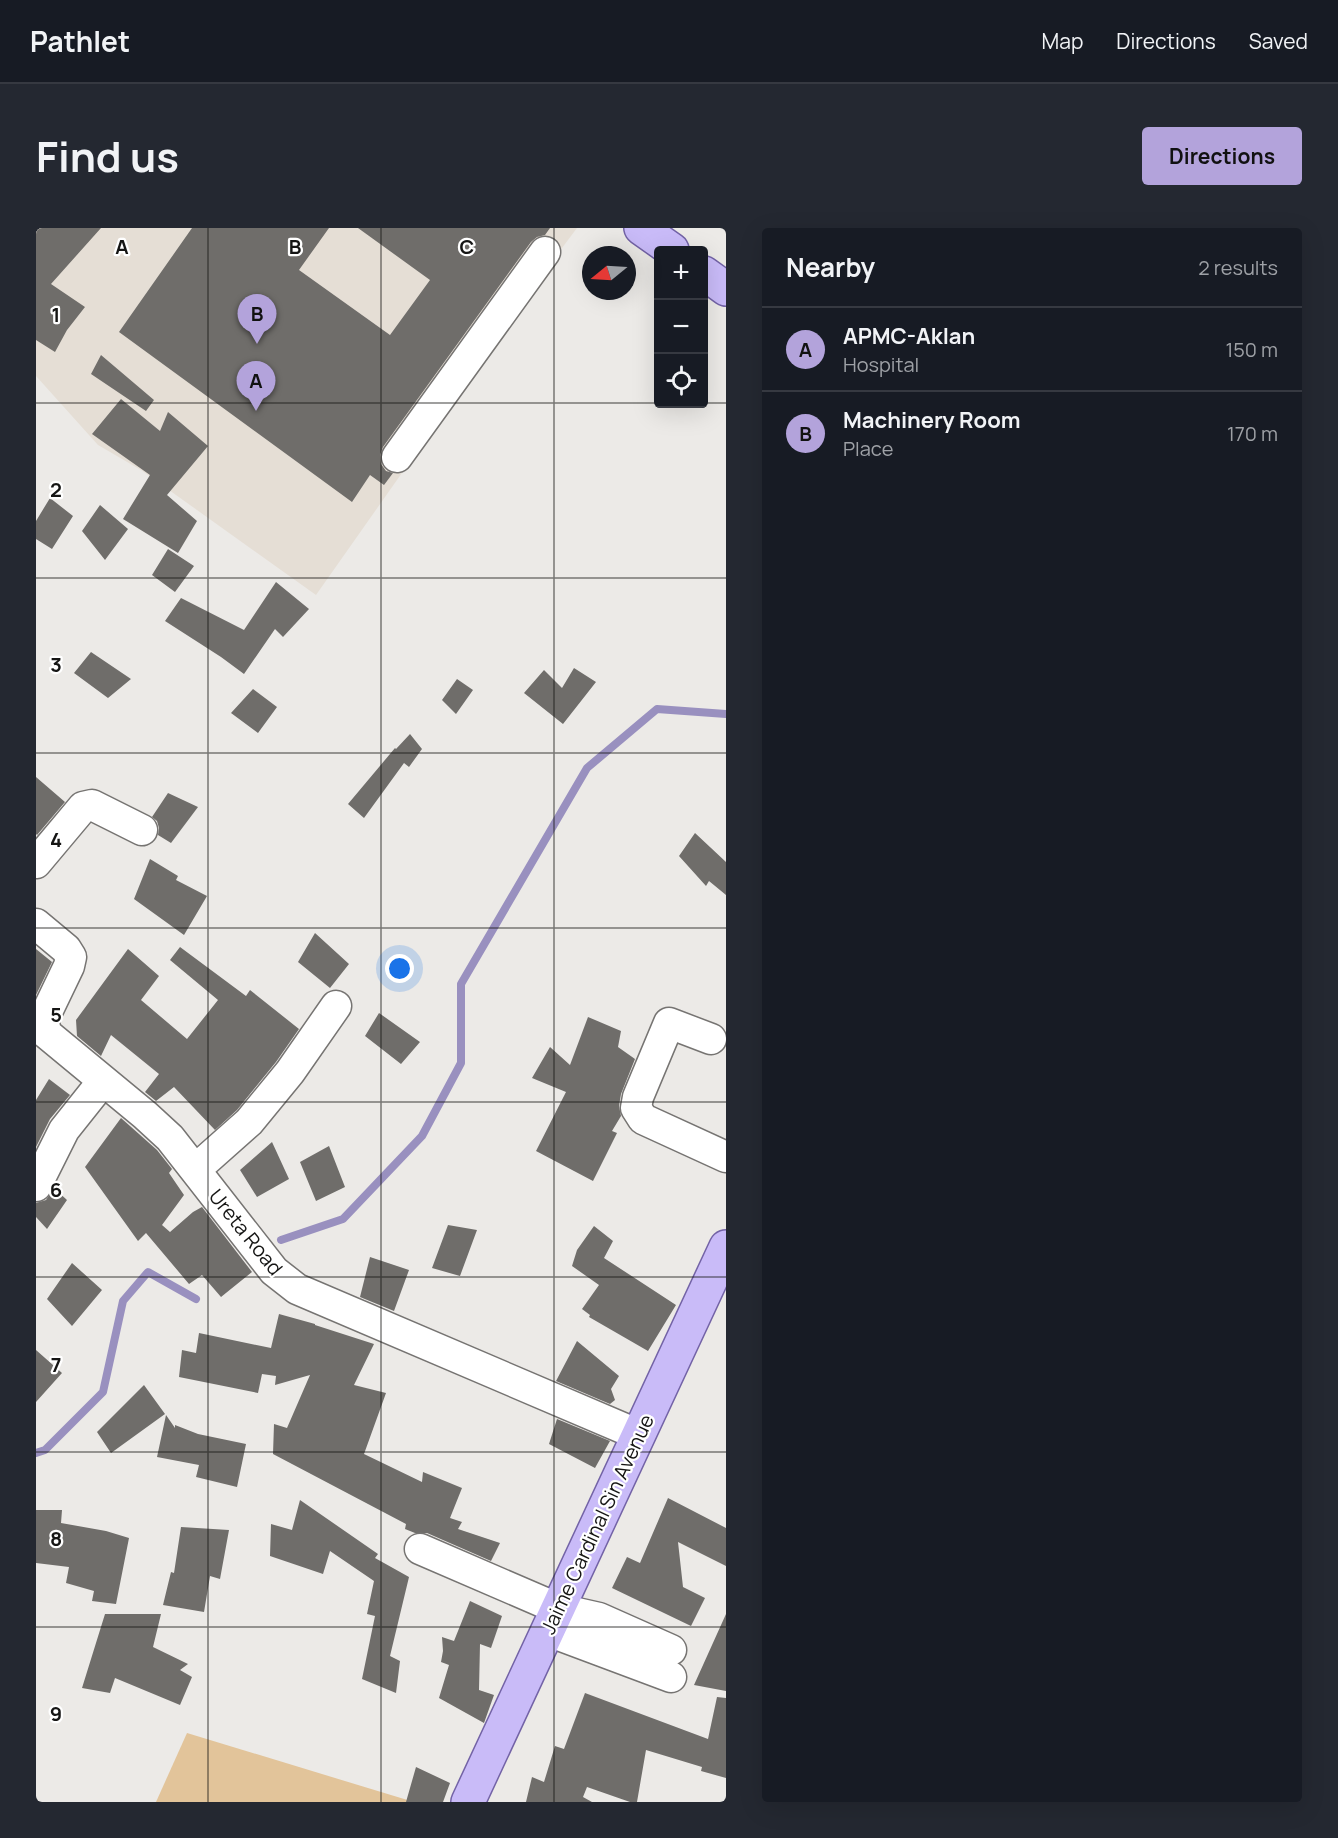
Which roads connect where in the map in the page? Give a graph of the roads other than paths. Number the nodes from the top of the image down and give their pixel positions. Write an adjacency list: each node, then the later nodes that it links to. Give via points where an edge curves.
1 (641, 228): 2 (main road)
2 (666, 246)
3 (545, 252): 6 (street)
4 (708, 276): 5 (main road)
5 (726, 289)
6 (397, 457)
7 (142, 830): 8 (street, via 87,805)
8 (36, 863)
9 (36, 924): 12 (street, Ureta Road, via 71,957 44,1025 48,1034)
10 (336, 1006): 14 (street, via 249,1122)
11 (711, 1039): 13 (street, via 660,1018 636,1108 643,1119)
12 (103, 1081): 14 (street, Ureta Road, via 170,1138); 15 (street, via 64,1130)
13 (726, 1157)
14 (196, 1169): 17 (street, Ureta Road, via 274,1271 297,1289)
15 (36, 1186)
16 (723, 1259): 17 (main road, Jaime Cardinal Sin Avenue)
17 (639, 1435): 19 (main road, Jaime Cardinal Sin Avenue)
18 (420, 1549): 19 (street)
19 (553, 1620): 20 (street); 21 (main road, Jaime Cardinal Sin Avenue)
20 (671, 1663)
21 (468, 1802)

